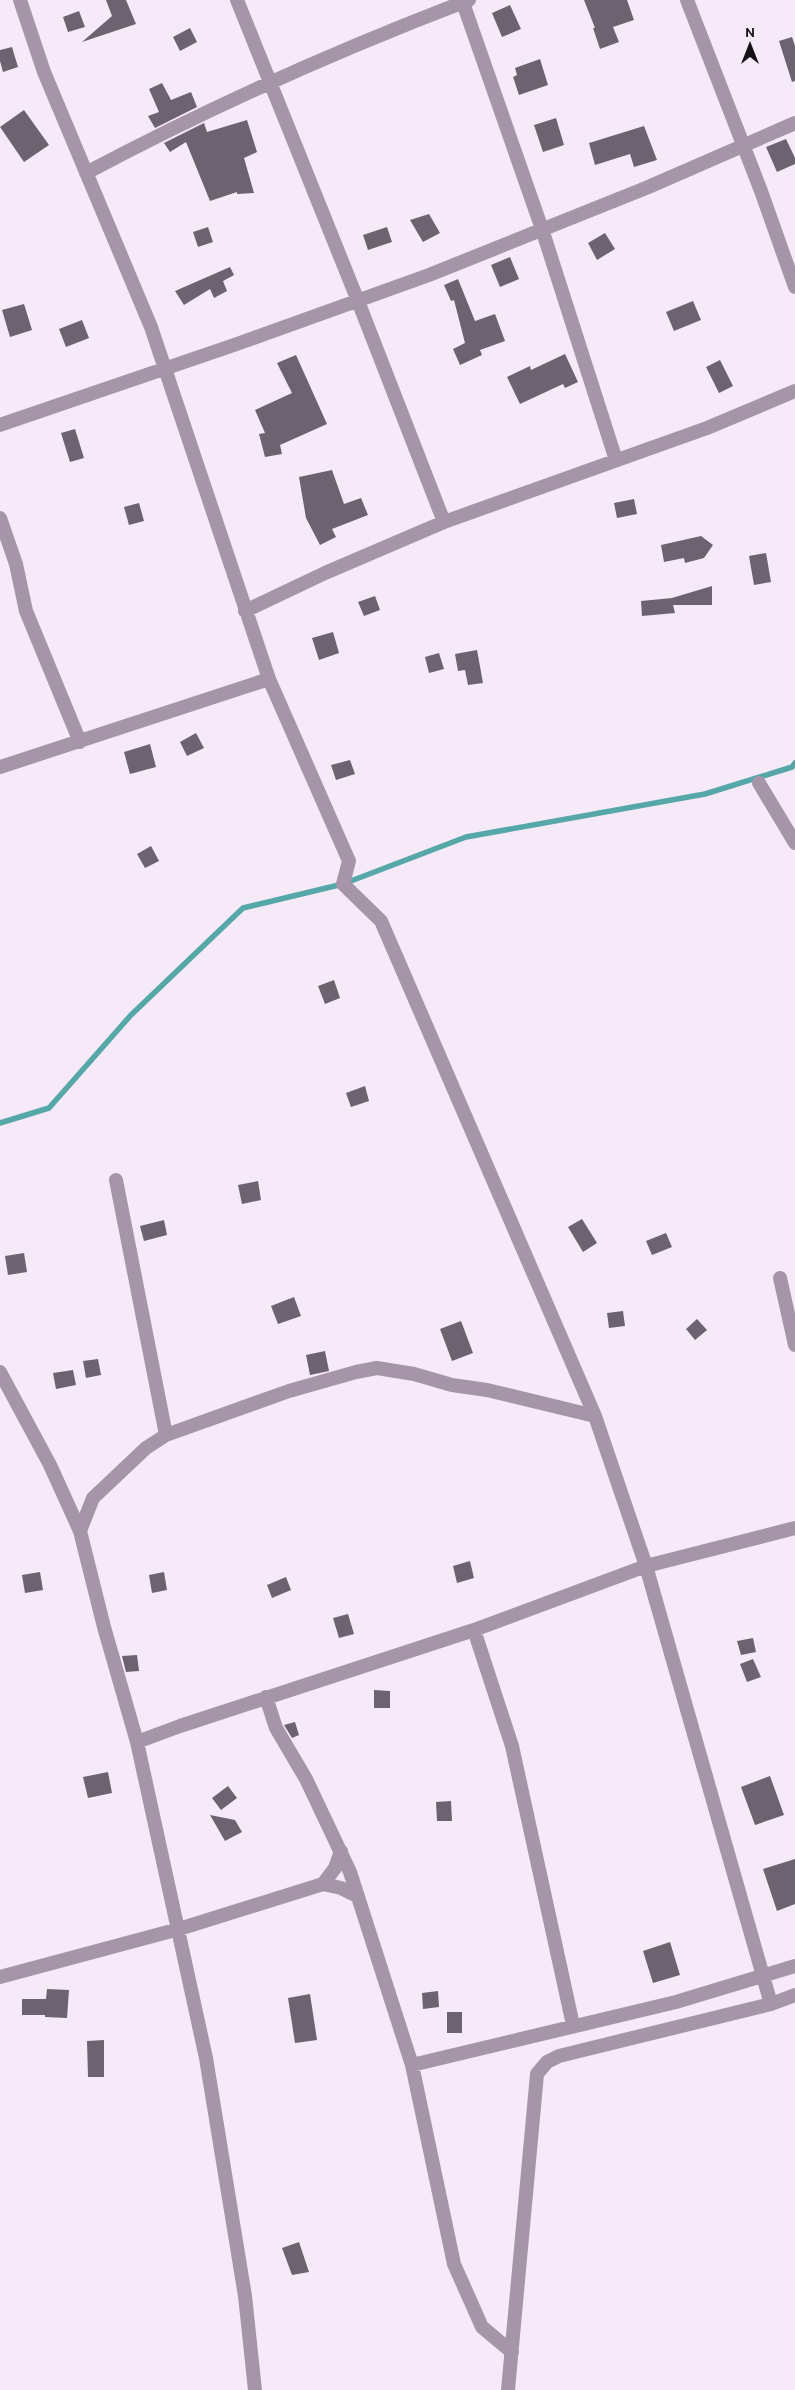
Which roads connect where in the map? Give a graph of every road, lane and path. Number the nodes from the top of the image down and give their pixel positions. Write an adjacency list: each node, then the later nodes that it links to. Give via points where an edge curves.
1 (20, 0): 8 (street, via 44,72)
2 (237, 0): 5 (street)
3 (687, 0): 7 (street)
4 (465, 1): 5 (street); 9 (street)
5 (270, 82): 8 (street); 11 (street)
6 (795, 123): 7 (street)
7 (742, 145): 9 (street); 10 (street)
8 (86, 173): 12 (street)
9 (542, 229): 11 (street); 15 (street)
10 (795, 287)
11 (358, 301): 12 (street); 17 (street)
12 (165, 368): 14 (street); 18 (street)
13 (795, 391): 15 (street, via 707,428)
14 (0, 425)
15 (616, 460): 17 (street)
16 (0, 518): 20 (street, via 16,564 26,612)
17 (444, 522): 18 (street)
18 (245, 611): 19 (street)
19 (268, 679): 20 (street); 28 (street, via 350,861 343,884 381,921)
20 (80, 742): 21 (street)
21 (0, 767)
22 (759, 783): 23 (street)
23 (795, 843)
24 (116, 1180): 29 (street)
25 (780, 1278): 26 (street)
26 (795, 1345)
27 (0, 1372): 31 (street, via 50,1465)
28 (595, 1416): 29 (street, via 377,1368 289,1391); 32 (street)
29 (166, 1435): 31 (street, via 146,1448 93,1498)
30 (795, 1528): 32 (street)
31 (80, 1531): 35 (street, via 104,1628)
32 (646, 1566): 33 (street); 42 (street)
33 (474, 1630): 34 (street); 45 (street, via 512,1746)
34 (266, 1697): 35 (street); 36 (street, via 276,1728 306,1779)
35 (138, 1742): 39 (street)
36 (342, 1852): 37 (street); 38 (street)
37 (323, 1884): 38 (street); 39 (street)
38 (357, 1896): 46 (street)
39 (179, 1930): 41 (street); 48 (street, via 206,2058 244,2296)
40 (795, 1966): 42 (street)
41 (0, 1977)
42 (764, 1977): 44 (street); 45 (street, via 676,2002)
43 (795, 1995): 44 (street)
44 (771, 2004): 47 (street, via 560,2056 547,2062 537,2074)
45 (573, 2025): 46 (street)
46 (412, 2064): 47 (street, via 454,2264 482,2327)
47 (512, 2352): 49 (street)
48 (255, 2390)
49 (508, 2390)

